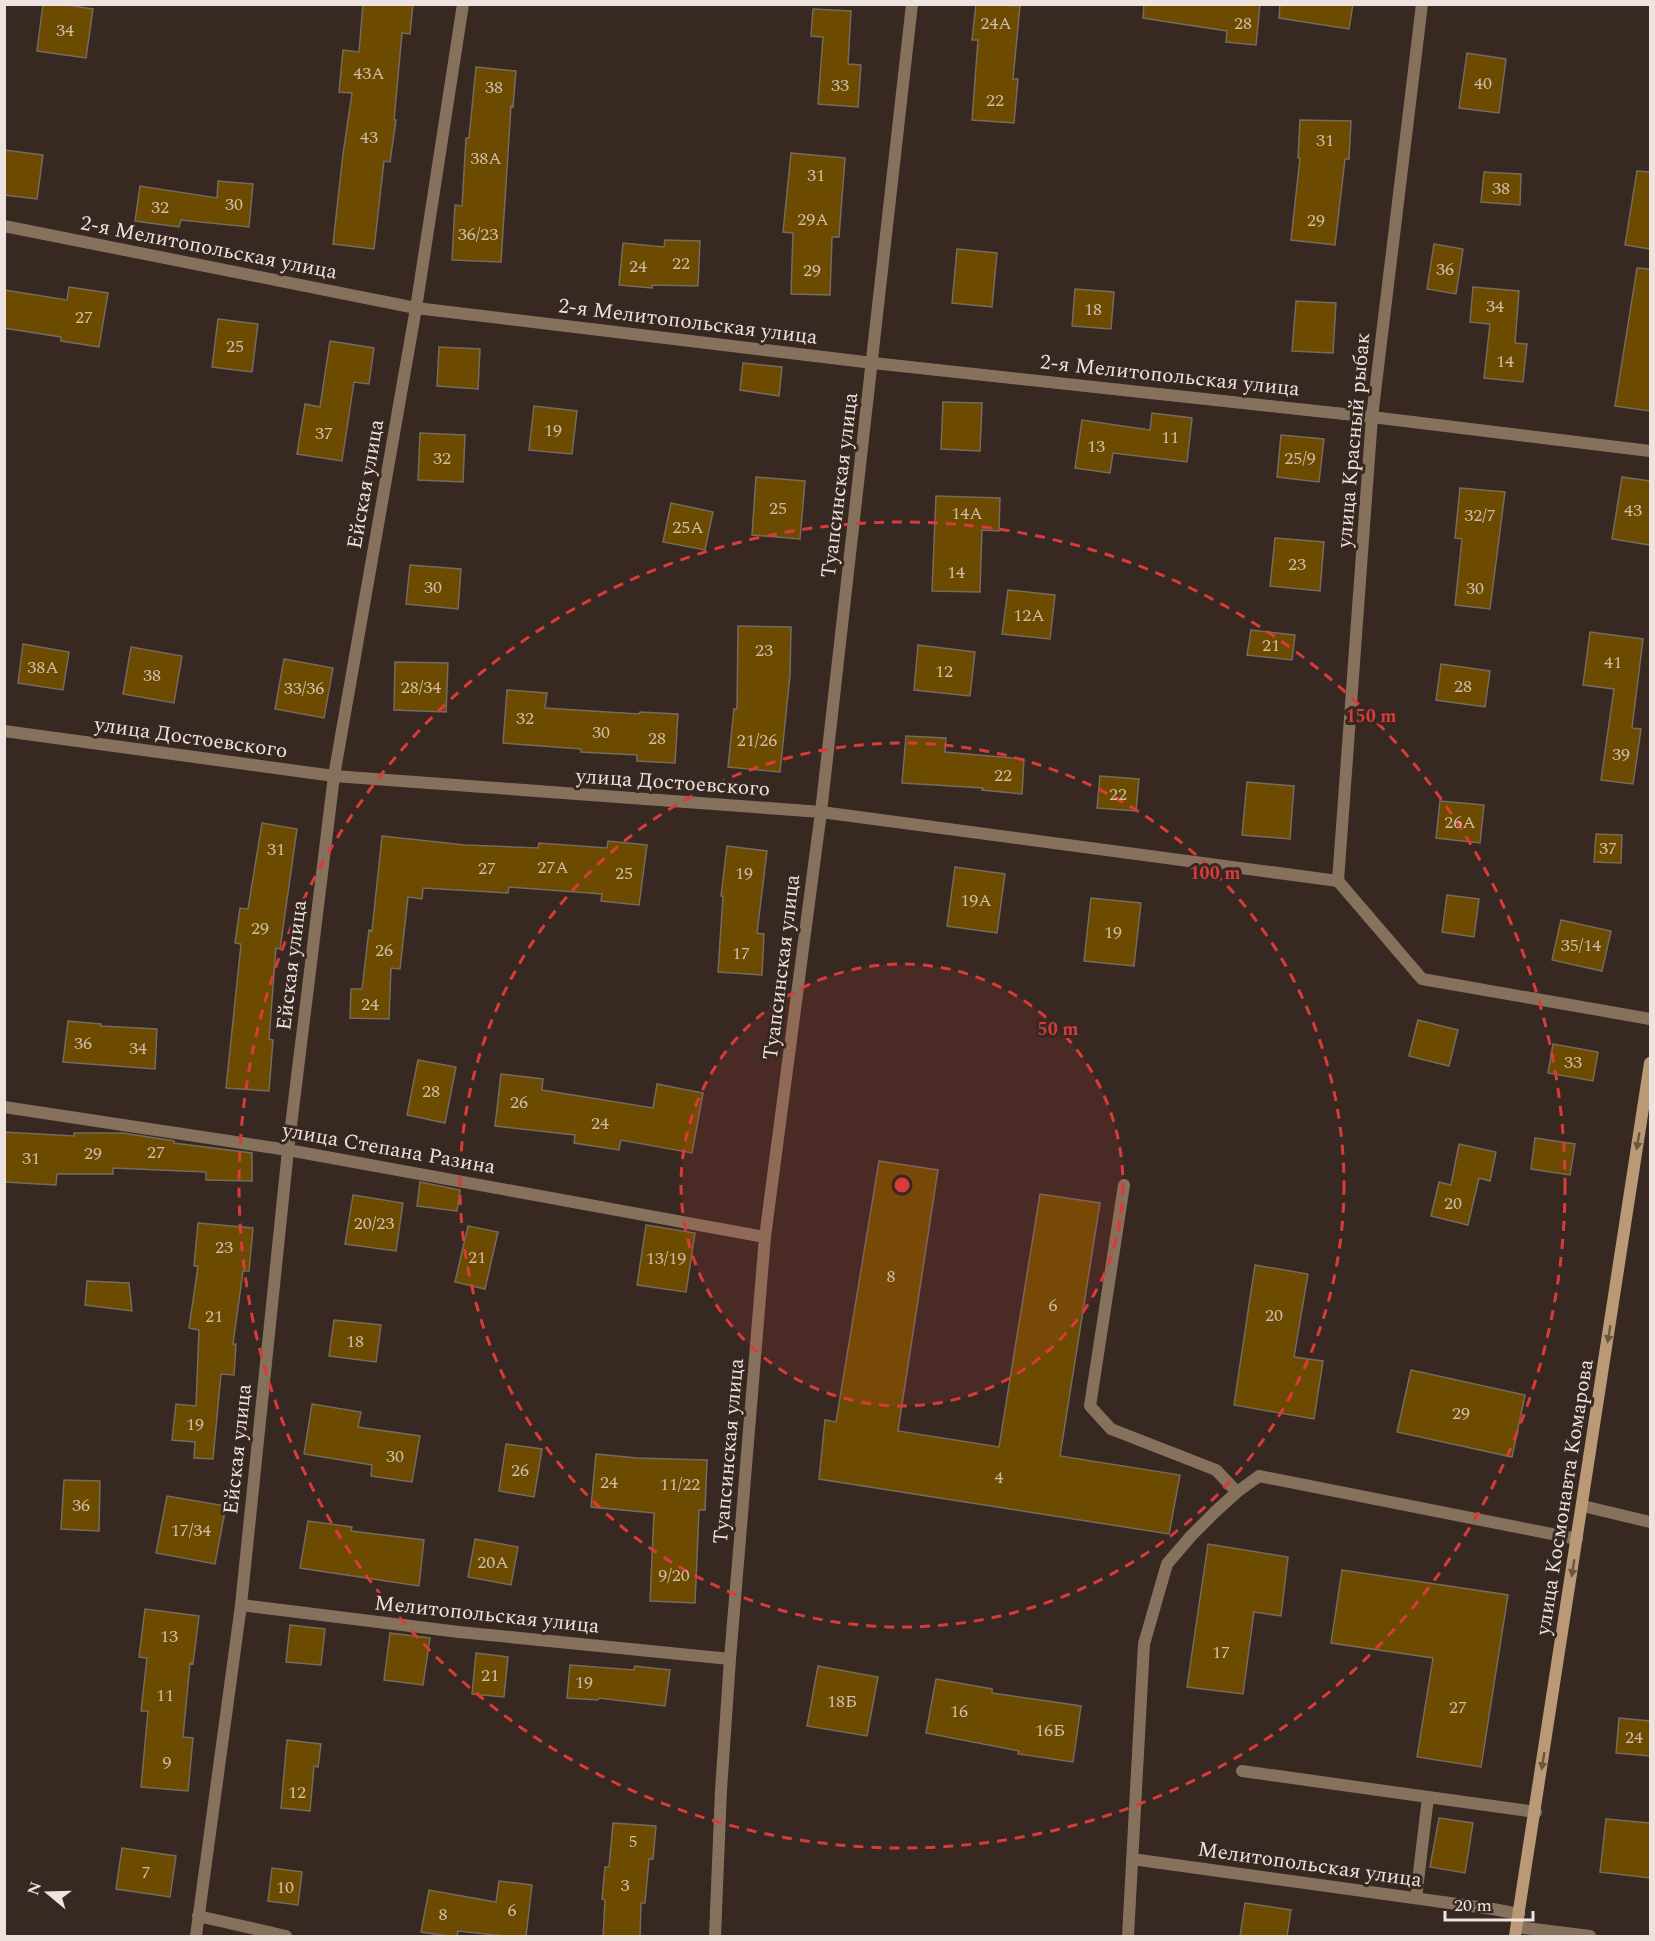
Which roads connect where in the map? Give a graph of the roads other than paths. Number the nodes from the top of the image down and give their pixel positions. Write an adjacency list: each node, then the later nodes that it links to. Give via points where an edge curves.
1 (463, 4): 5 (street, Ейская улица)
2 (912, 4): 6 (street, Туапсинская улица)
3 (1422, 4): 7 (street, улица Красный рыбак)
4 (4, 226): 5 (street, 2-я Мелитопольская улица)
5 (416, 308): 6 (street, 2-я Мелитопольская улица); 10 (street, Ейская улица)
6 (873, 363): 7 (street, 2-я Мелитопольская улица); 11 (street, Туапсинская улица)
7 (1372, 417): 8 (street, 2-я Мелитопольская улица); 12 (street, улица Красный рыбак)
8 (1650, 451)
9 (4, 731): 10 (street, улица Достоевского)
10 (334, 776): 11 (street, улица Достоевского); 16 (street, Ейская улица)
11 (821, 812): 12 (street, улица Достоевского); 18 (street, Туапсинская улица)
12 (1338, 880): 13 (street, via 1422,979)
13 (1650, 1019)
14 (1650, 1063): 20 (main road, улица Космонавта Комарова, one-way to 20)
15 (4, 1107): 16 (street, улица Степана Разина)
16 (288, 1150): 18 (street, улица Степана Разина); 23 (street, Ейская улица)
17 (1124, 1185): 19 (street, via 1090,1406 1111,1429 1216,1470)
18 (765, 1237): 24 (street, Туапсинская улица)
19 (1237, 1492): 22 (street, via 1259,1476); 28 (street, via 1167,1564 1143,1644)
20 (1583, 1506): 21 (street); 22 (main road, улица Космонавта Комарова)
21 (1650, 1522)
22 (1577, 1539): 27 (main road, улица Космонавта Комарова, one-way to 27)
23 (241, 1605): 24 (street, Мелитопольская улица); 31 (street, Ейская улица)
24 (730, 1659): 35 (street, Туапсинская улица)
25 (1242, 1771): 26 (street)
26 (1428, 1797): 27 (street); 29 (street)
27 (1536, 1812): 30 (main road, улица Космонавта Комарова)
28 (1132, 1860): 29 (street, Мелитопольская улица); 36 (street)
29 (1416, 1898): 30 (street, Мелитопольская улица)
30 (1518, 1914): 32 (main road, улица Космонавта Комарова)
31 (198, 1916): 33 (street, Ейская улица); 34 (street)
32 (1516, 1932): 37 (street)
33 (196, 1936)
34 (286, 1936)
35 (716, 1936)
36 (1128, 1936)
37 (1590, 1936)

